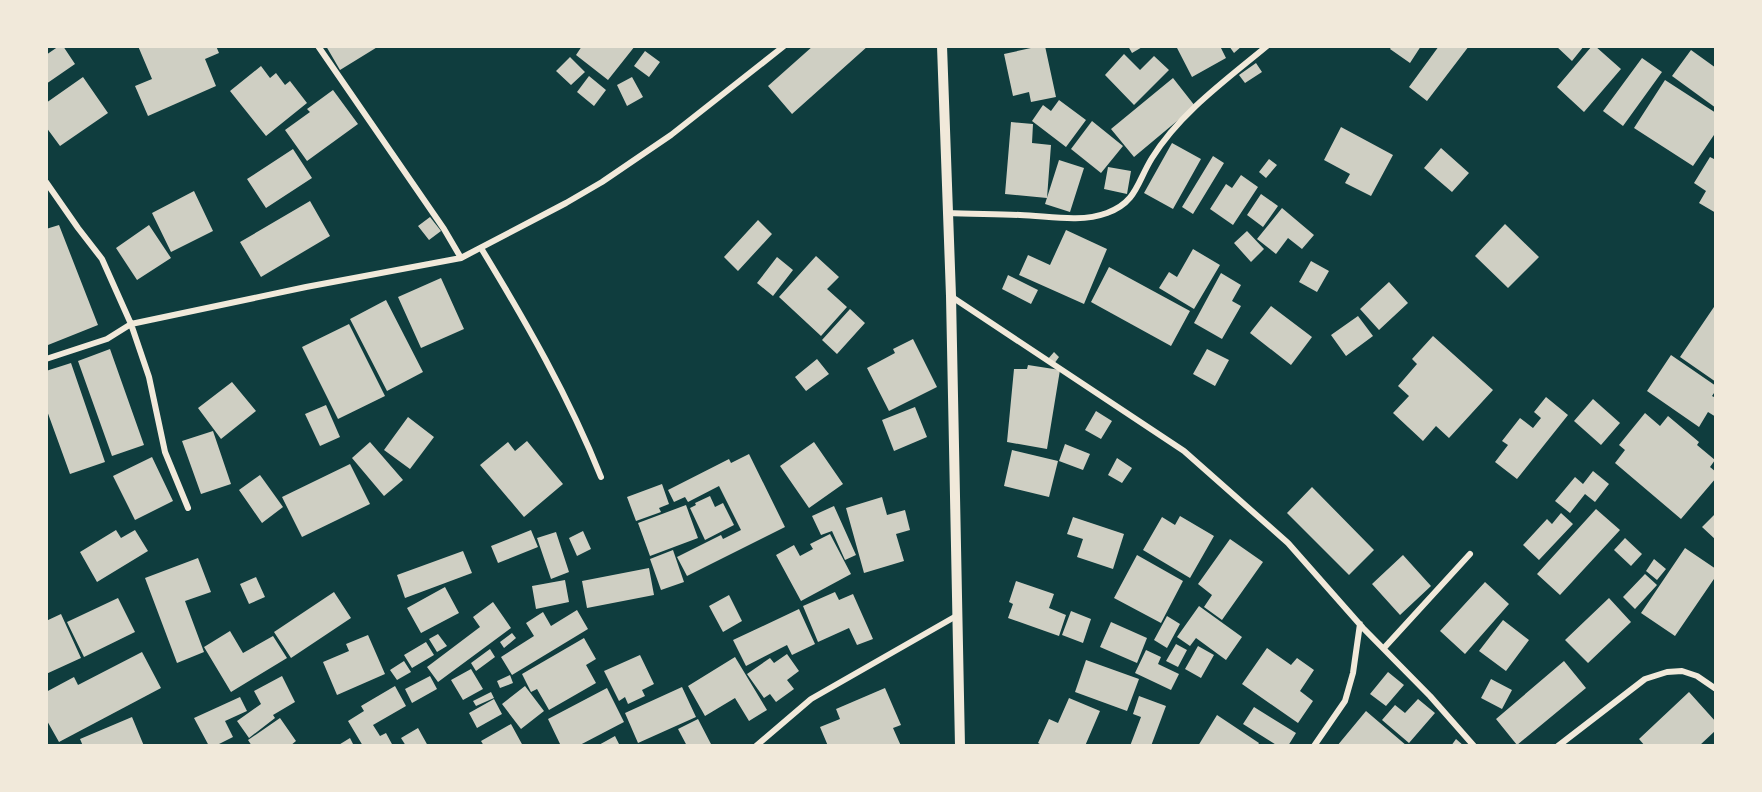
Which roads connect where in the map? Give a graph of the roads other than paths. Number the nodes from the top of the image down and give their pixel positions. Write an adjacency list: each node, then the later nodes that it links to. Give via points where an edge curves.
1 (318, 46): 8 (street)
2 (784, 46): 7 (street, via 672,135 602,182)
3 (942, 46): 6 (street)
4 (1267, 46): 6 (street, via 1214,90 1166,138 1125,205 1077,219)
5 (46, 182): 10 (street, via 102,259)
6 (946, 213): 9 (street)
7 (481, 248): 8 (street); 12 (street, via 562,389)
8 (461, 258): 10 (street)
9 (951, 296): 15 (street); 16 (street, via 1184,451 1288,543)
10 (131, 324): 11 (street, via 107,339); 13 (street, via 149,377 165,452)
11 (46, 359)
12 (601, 477)
13 (188, 508)
14 (1470, 554): 17 (street)
15 (958, 615): 19 (street, via 812,699); 20 (street)
16 (1360, 624): 17 (street); 21 (street, via 1345,701)
17 (1384, 648): 22 (street)
18 (1716, 689): 23 (street, via 1682,671 1645,679)
19 (756, 746)
20 (960, 746)
21 (1314, 746)
22 (1474, 746)
23 (1558, 746)

